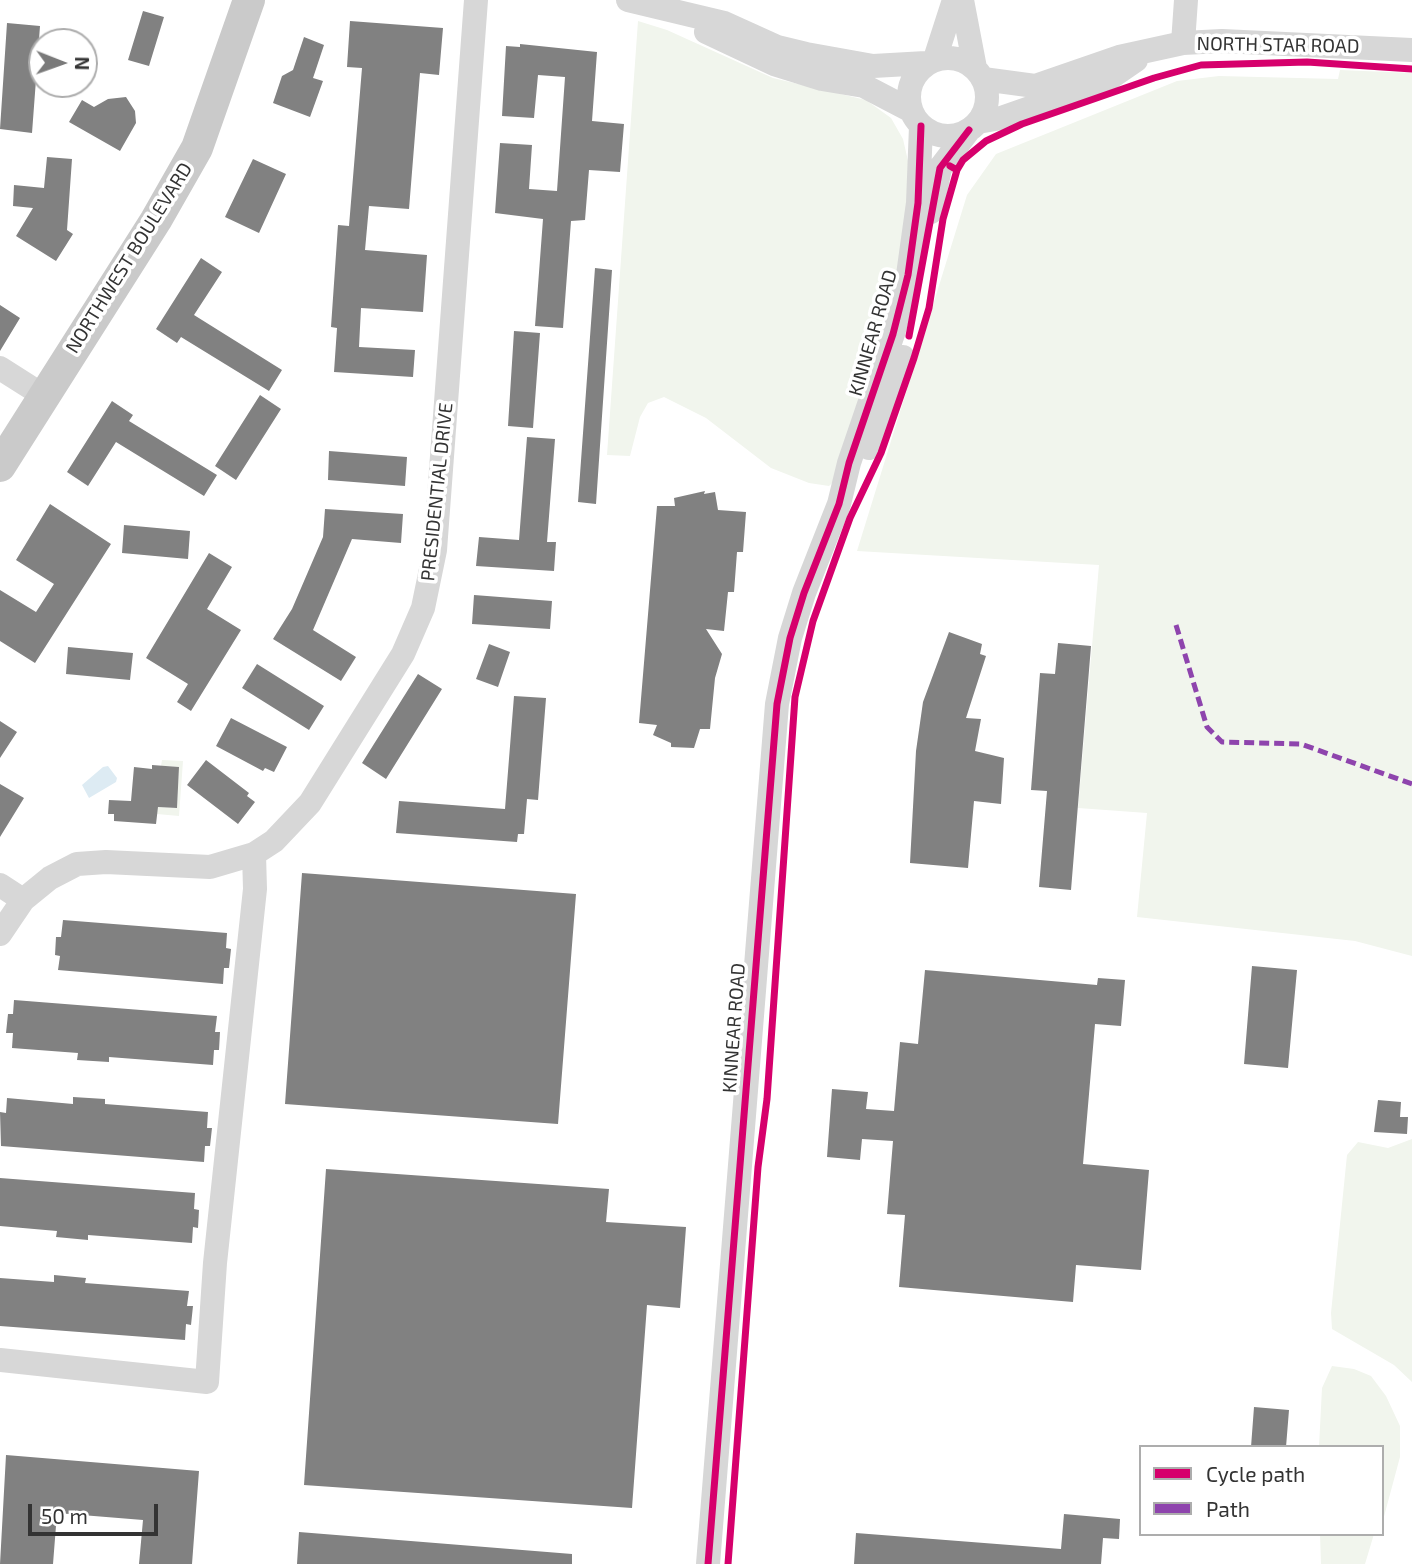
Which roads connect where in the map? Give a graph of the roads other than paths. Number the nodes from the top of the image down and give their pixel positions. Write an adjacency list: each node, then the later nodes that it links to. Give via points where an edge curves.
1 (249, 0): 16 (main road, NORTHWEST BOULEVARD, via 197,148)
2 (476, 0): 19 (street, PRESIDENTIAL DRIVE, via 431,578 403,654 310,803 293,824)
3 (628, 0): 7 (street)
4 (954, 0): 11 (street)
5 (962, 0): 12 (street)
6 (1186, 0): 8 (street)
7 (666, 8): 11 (street, via 724,23 777,47 806,54 873,66); 13 (street, via 717,39 774,64 864,86)
8 (1183, 43): 9 (street, NORTH STAR ROAD, via 1256,41); 10 (street, NORTH STAR ROAD)
9 (1412, 50)
10 (1144, 53): 12 (street, NORTH STAR ROAD, via 1035,86); 14 (street, NORTH STAR ROAD, via 1104,82)
11 (931, 61): 12 (street, via 956,58); 13 (street, via 910,84)
12 (979, 73): 14 (street, via 987,101)
13 (916, 118): 14 (street, via 945,136); 18 (street, KINNEAR ROAD, via 918,203 908,275)
14 (974, 126): 18 (street, KINNEAR ROAD, via 940,168 907,344 885,412)
15 (0, 368): 16 (street)
16 (44, 396): 17 (main road, NORTHWEST BOULEVARD)
17 (0, 466)
18 (839, 504): 24 (street, KINNEAR ROAD, via 801,604 777,704)
19 (254, 853): 21 (street, PRESIDENTIAL DRIVE, via 210,867 77,864); 23 (street, via 255,889 215,1263 207,1382)
20 (0, 885): 21 (street)
21 (23, 900): 22 (street, PRESIDENTIAL DRIVE)
22 (0, 934)
23 (0, 1360)
24 (708, 1564)

